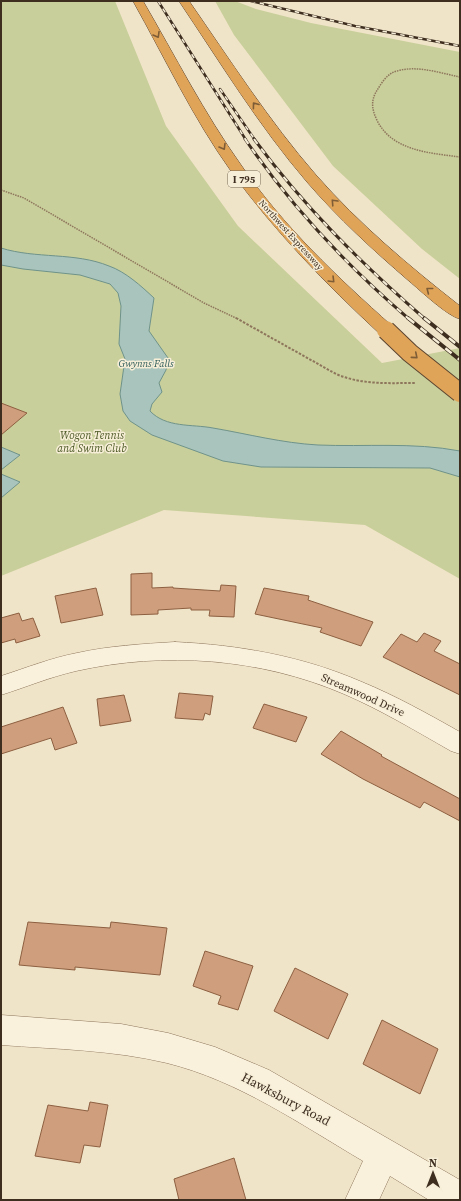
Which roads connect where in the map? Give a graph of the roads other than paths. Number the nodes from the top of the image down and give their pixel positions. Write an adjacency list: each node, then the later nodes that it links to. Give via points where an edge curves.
1 (138, 1): 4 (highway, Northwest Expressway / I 795, one-way to 4, bridge, via 201,111 251,189 284,229 348,296 410,353)
2 (184, 1): 3 (highway, one-way to 2, via 383,250 312,179 245,92)
3 (460, 314)
4 (460, 393)
5 (1, 686): 6 (street, Streamwood Drive, via 75,662 120,654 205,651 294,666 337,681)
6 (460, 744)
7 (1, 1030): 8 (street, Hawksbury Road, via 121,1039 168,1048 215,1063 258,1081)
8 (383, 1153): 9 (street, Hawksbury Road); 10 (street)
9 (460, 1199)
10 (362, 1200)

